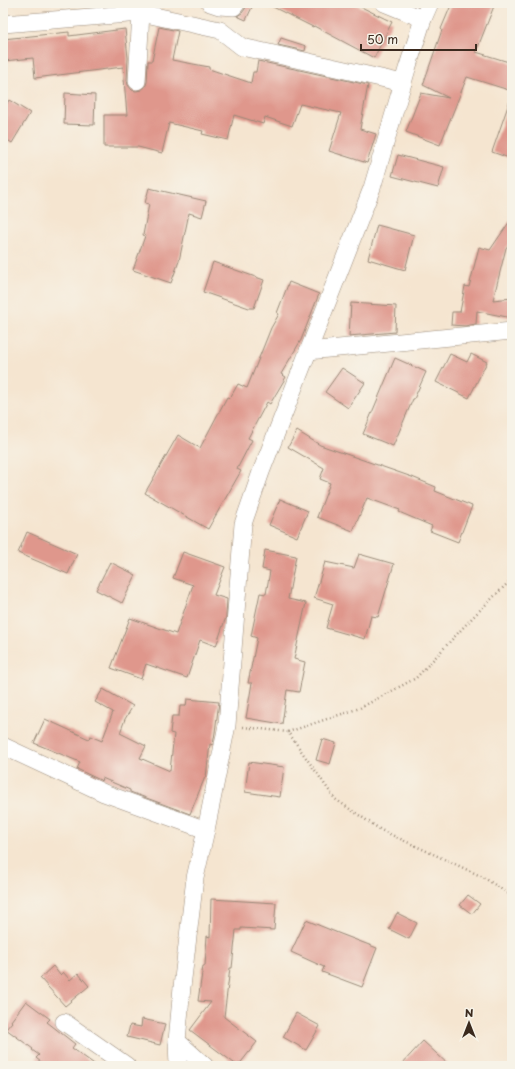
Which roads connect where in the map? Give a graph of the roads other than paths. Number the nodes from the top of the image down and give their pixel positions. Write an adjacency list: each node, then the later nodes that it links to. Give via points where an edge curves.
1 (210, 3): 2 (street, via 234,7)
2 (237, 3)
3 (384, 3): 6 (street)
4 (430, 3): 6 (street)
5 (141, 13): 7 (street); 8 (street); 9 (street, via 220,30 242,47)
6 (423, 19): 9 (street)
7 (3, 24)
8 (137, 81)
9 (403, 83): 11 (street, via 372,188)
10 (512, 331): 11 (street)
11 (308, 351): 13 (street, via 243,524 227,725)
12 (3, 746): 13 (street, via 104,793)
13 (206, 830): 15 (street, via 195,878)
14 (64, 1022): 16 (street)
15 (177, 1041): 17 (street); 18 (street)
16 (127, 1066)
17 (178, 1066)
18 (205, 1066)

